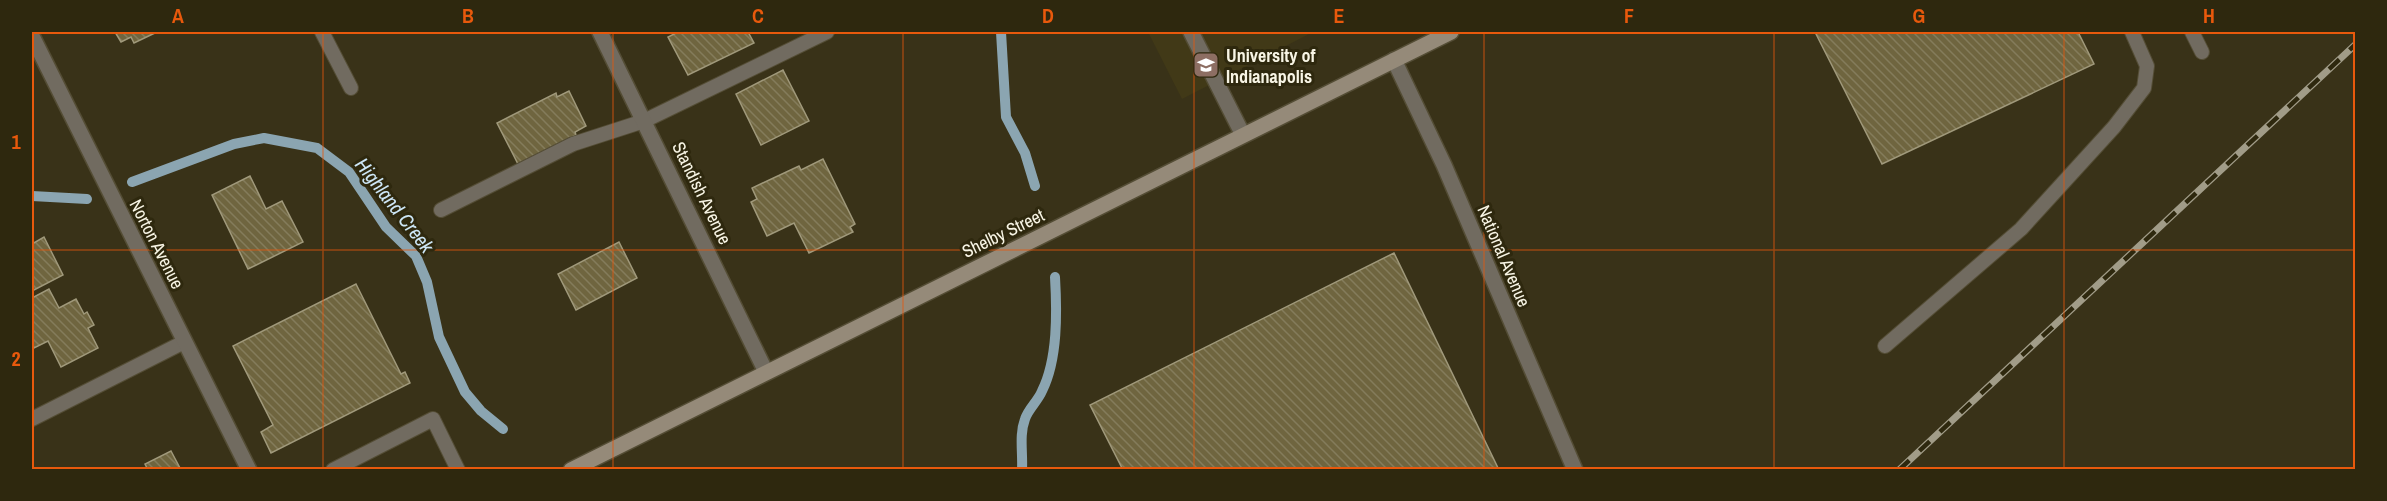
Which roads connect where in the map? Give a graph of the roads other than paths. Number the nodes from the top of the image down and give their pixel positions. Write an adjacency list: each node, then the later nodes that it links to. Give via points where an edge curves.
1 (322, 32): 11 (lane)
2 (600, 32): 12 (street, Standish Avenue)
3 (827, 32): 12 (lane)
4 (1191, 32): 13 (street)
5 (1451, 32): 10 (main road, Shelby Street)
6 (2132, 32): 16 (lane, via 2147,66 2144,88 2114,127 2021,229)
7 (2192, 32): 9 (lane)
8 (32, 36): 15 (street, Norton Avenue)
9 (2202, 52)
10 (1394, 60): 13 (main road, Shelby Street); 23 (street, National Avenue, via 1444,165)
11 (351, 88)
12 (644, 121): 14 (lane, via 573,144); 17 (street, Standish Avenue)
13 (1244, 135): 17 (main road, Shelby Street)
14 (441, 210)
15 (184, 342): 18 (lane); 19 (street, Norton Avenue)
16 (1885, 346)
17 (766, 372): 22 (main road, Shelby Street)
18 (32, 419)
19 (249, 470)
20 (333, 470): 21 (lane, via 433,419)
21 (458, 470)
22 (571, 470)
23 (1575, 470)

